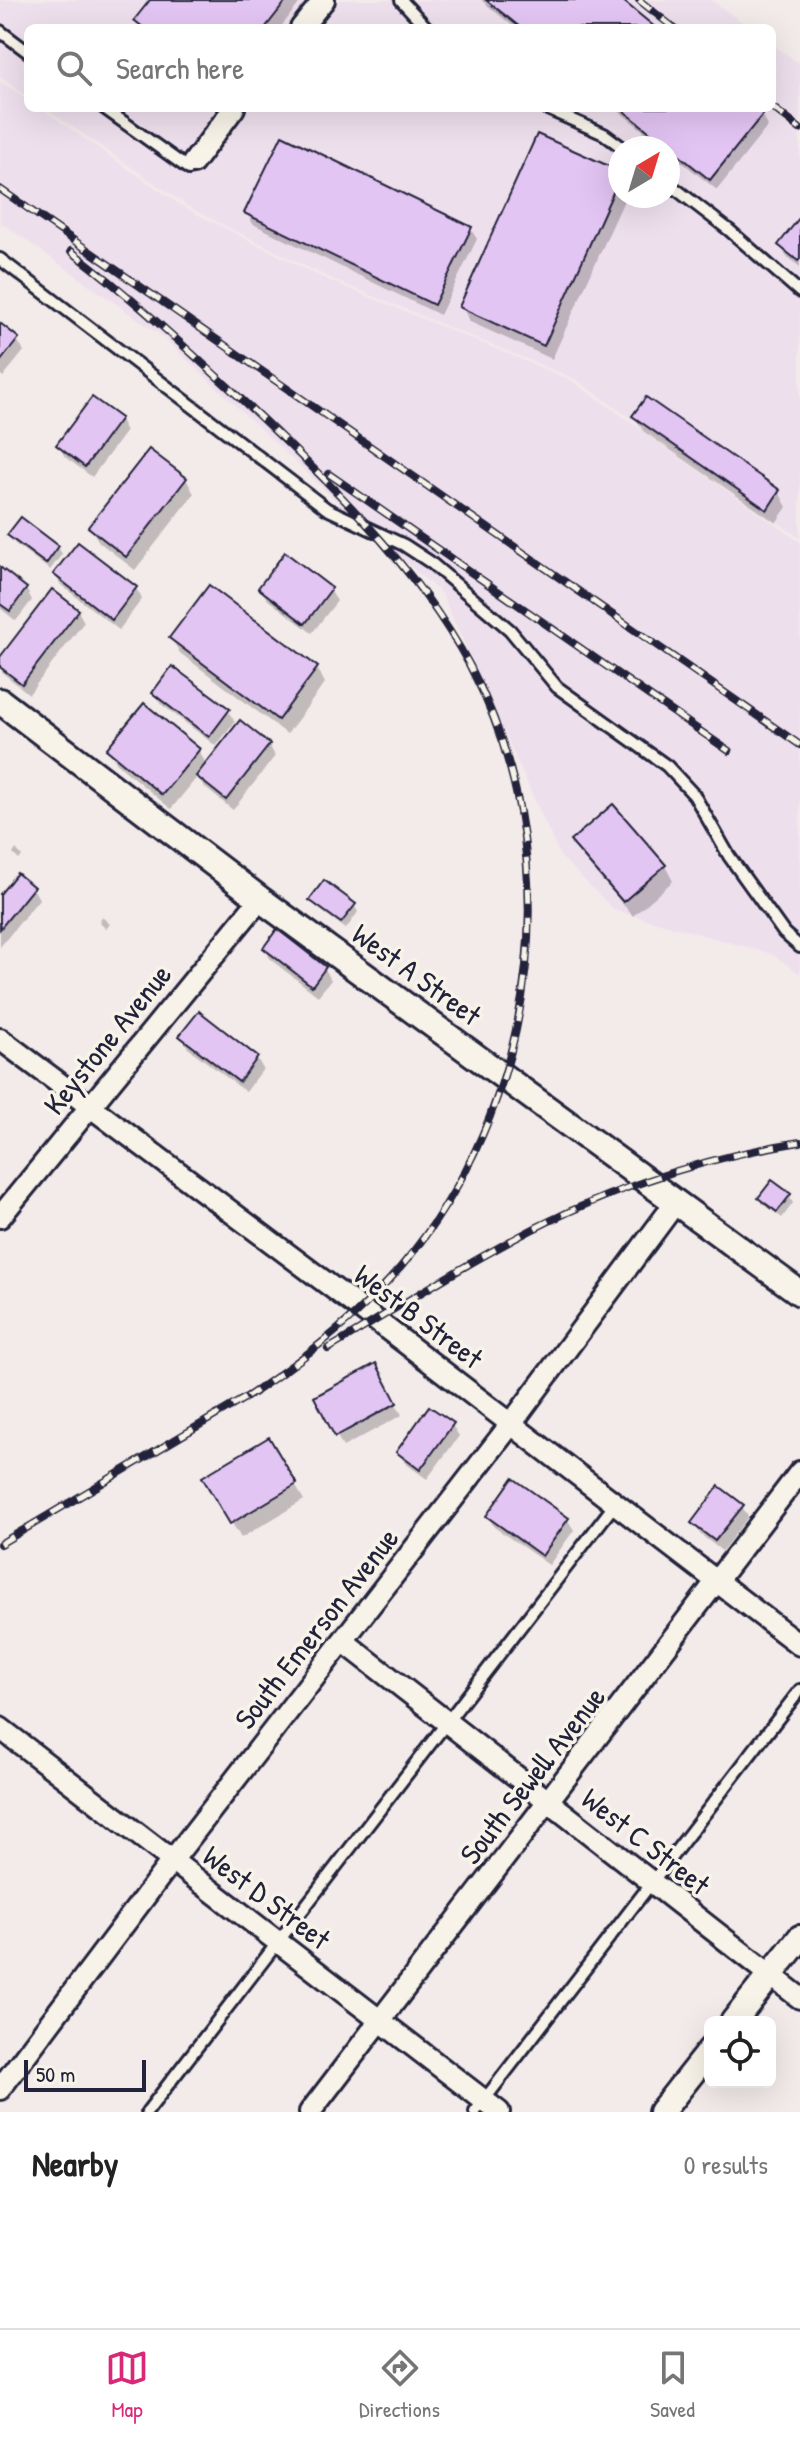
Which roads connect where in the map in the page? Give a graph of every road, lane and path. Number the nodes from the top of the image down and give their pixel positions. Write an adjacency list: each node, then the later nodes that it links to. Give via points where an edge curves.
1 (324, 0): 3 (street)
2 (401, 0): 4 (lane)
3 (304, 24)
4 (423, 24)
5 (0, 31): 6 (lane)
6 (24, 49)
7 (110, 112): 11 (lane, via 189,169)
8 (231, 112): 11 (street)
9 (554, 112): 10 (lane)
10 (608, 137)
11 (193, 163)
12 (680, 192): 14 (lane)
13 (0, 259): 17 (lane, via 327,509 417,553 510,630 557,687 667,766 694,795 729,856 784,933)
14 (800, 292)
15 (0, 701): 16 (street, West A Street)
16 (260, 899): 19 (street, Keystone Avenue); 20 (street, West A Street)
17 (800, 947)
18 (0, 1039): 19 (street, West B Street)
19 (89, 1106): 21 (street, Keystone Avenue); 23 (street, West B Street)
20 (676, 1202): 22 (street, West A Street); 23 (street, South Emerson Avenue)
21 (0, 1217)
22 (800, 1293)
23 (511, 1424): 25 (street, West B Street); 27 (street, South Emerson Avenue)
24 (800, 1472): 26 (street, South Sewell Avenue)
25 (615, 1504): 26 (street, West B Street); 30 (lane)
26 (718, 1582): 28 (street, West B Street); 32 (street, South Sewell Avenue)
27 (343, 1641): 30 (street, West C Street); 33 (street, South Emerson Avenue)
28 (800, 1645)
29 (800, 1690): 34 (lane)
30 (446, 1722): 32 (street, West C Street); 36 (lane)
31 (0, 1728): 33 (street, West D Street)
32 (549, 1803): 34 (street, West C Street); 40 (street, South Sewell Avenue)
33 (171, 1862): 36 (street, West D Street); 42 (street, South Emerson Avenue)
34 (651, 1883): 37 (street, West C Street); 43 (lane)
35 (800, 1938): 37 (street)
36 (278, 1943): 40 (street, West D Street); 44 (lane)
37 (770, 1975): 38 (street, West C Street); 39 (street)
38 (800, 1998)
39 (738, 2016)
40 (381, 2021): 43 (street, West D Street); 45 (street, South Sewell Avenue)
41 (704, 2058): 46 (street)
42 (0, 2089)
43 (486, 2108)
44 (147, 2112)
45 (310, 2112)
46 (661, 2112)

